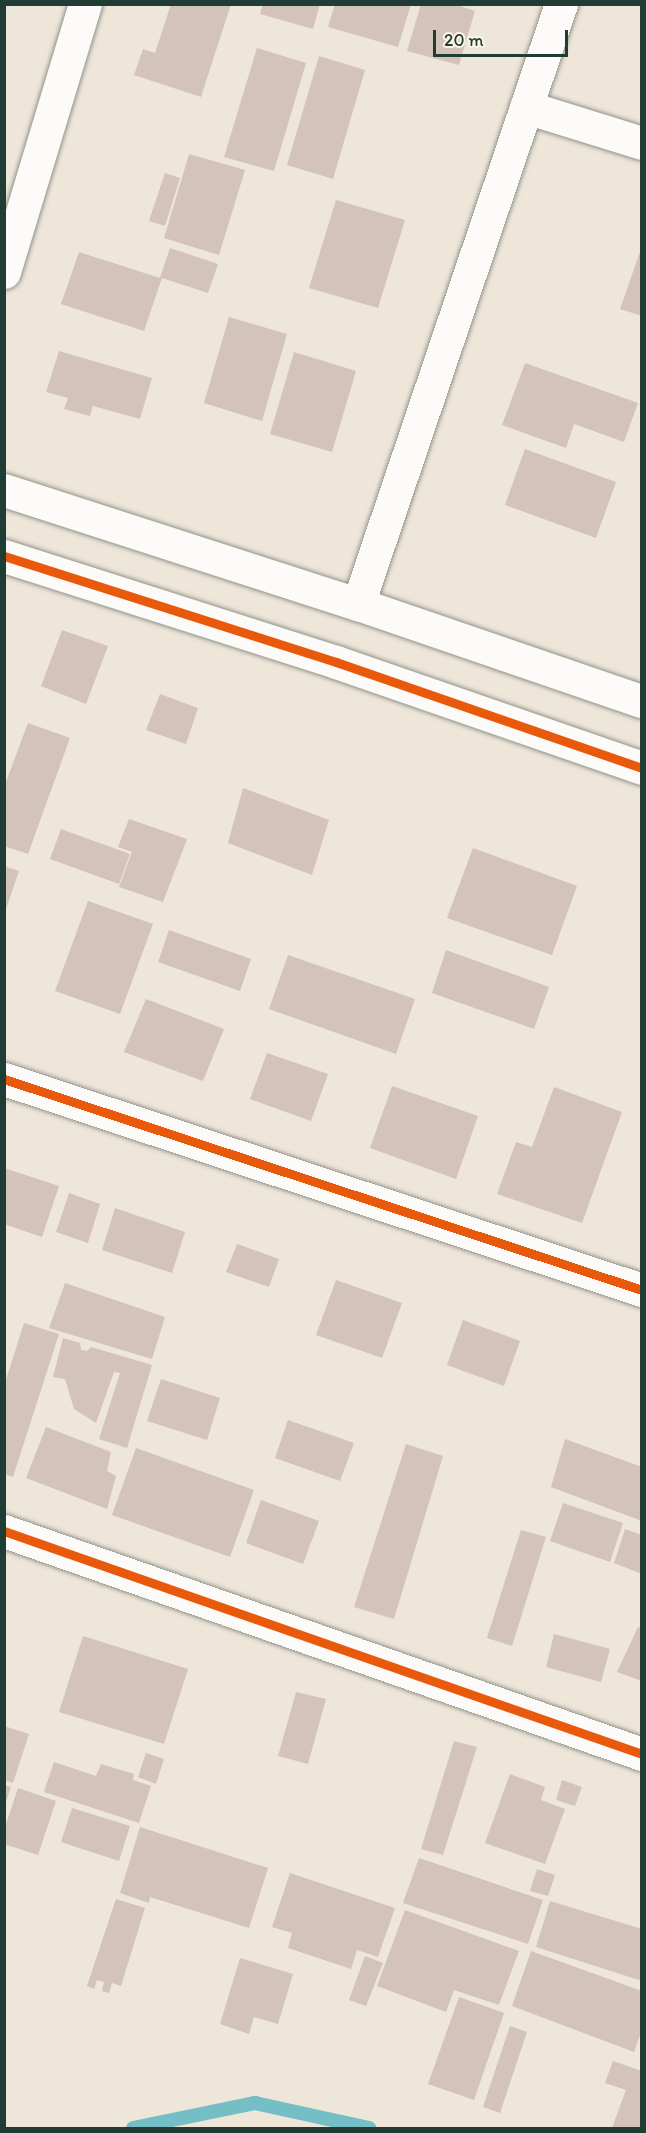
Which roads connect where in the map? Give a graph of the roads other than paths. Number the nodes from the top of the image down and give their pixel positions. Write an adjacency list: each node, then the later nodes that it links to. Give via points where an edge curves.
1 (85, 4): 5 (street)
2 (561, 4): 3 (street)
3 (526, 107): 4 (street); 8 (street)
4 (642, 143)
5 (4, 272)
6 (4, 490): 8 (street)
7 (4, 556): 10 (street, via 336,662)
8 (358, 604): 9 (street)
9 (642, 701)
10 (642, 768)
11 (4, 1078): 12 (street)
12 (642, 1290)
13 (4, 1531): 14 (street)
14 (642, 1754)

